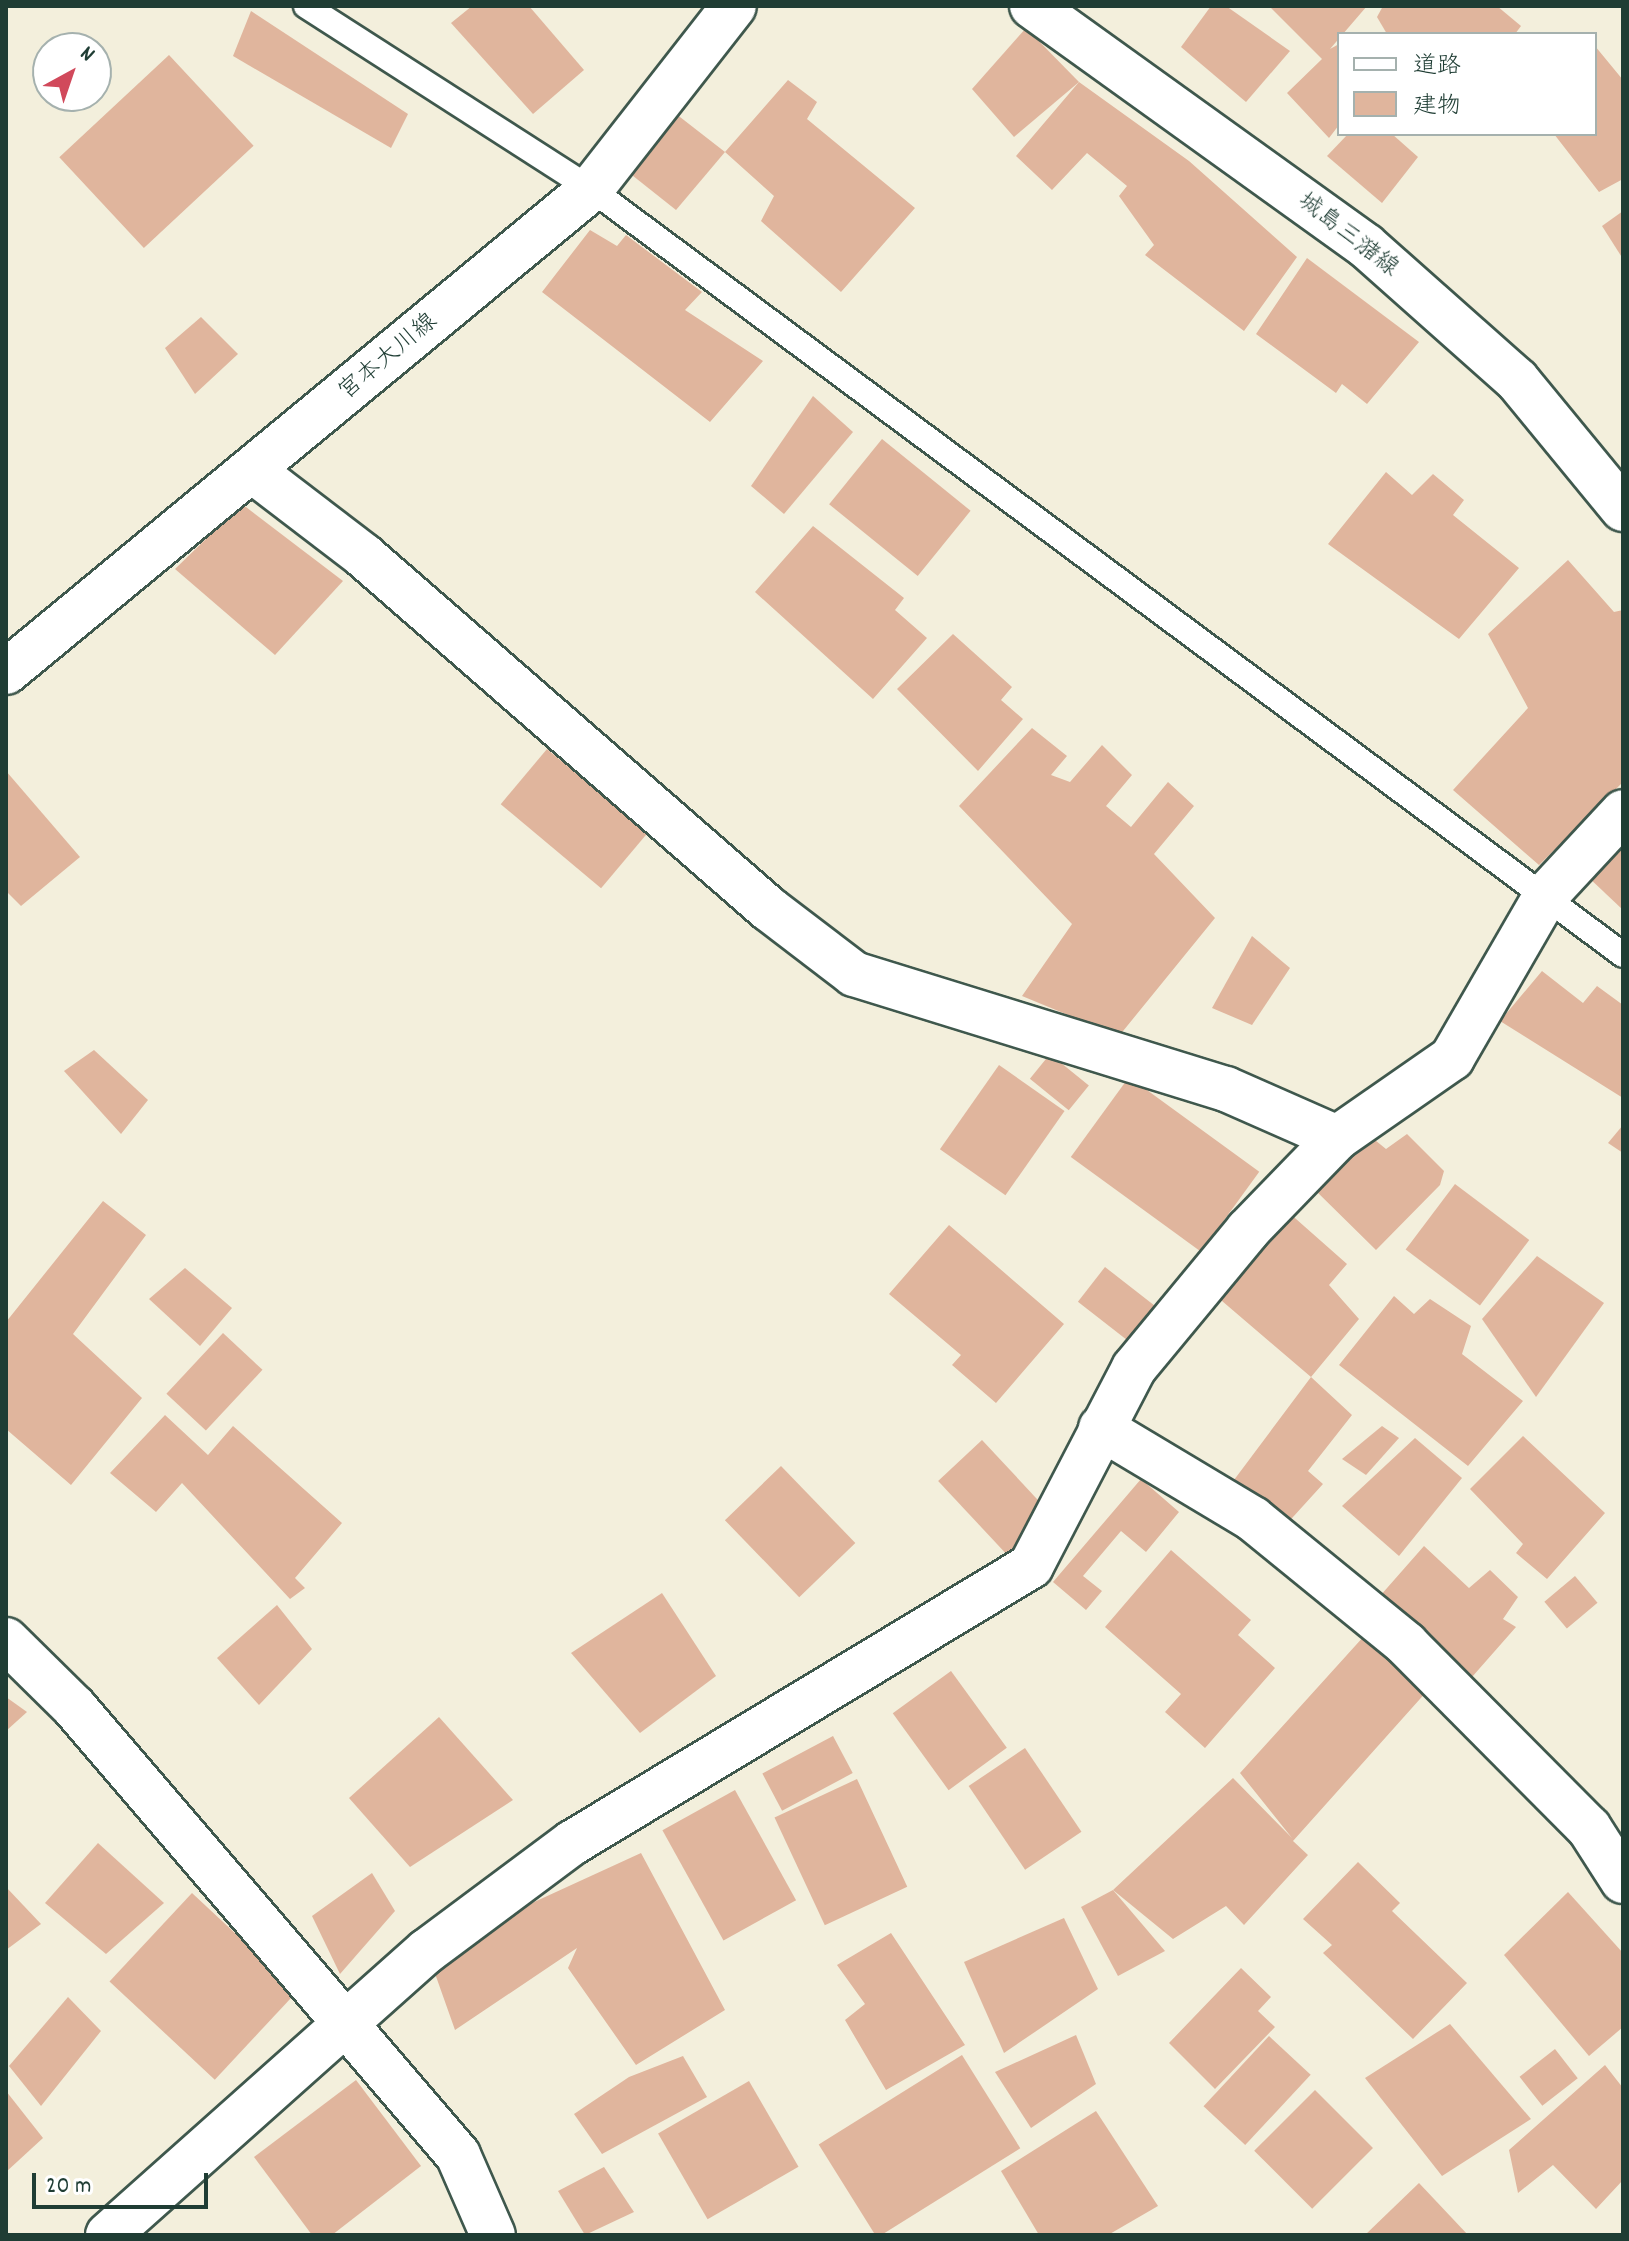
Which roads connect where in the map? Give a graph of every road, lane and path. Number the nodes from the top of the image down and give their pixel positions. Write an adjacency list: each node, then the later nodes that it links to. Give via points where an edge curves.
1 (306, 6): 4 (lane)
2 (734, 6): 4 (street, 宮本大川線)
3 (1032, 6): 6 (street, 城島三潴線, via 1366,246 1517,380)
4 (591, 189): 5 (street, 宮本大川線); 9 (lane)
5 (253, 471): 7 (street, 宮本大川線); 11 (street, via 364,556 769,909 854,974 1226,1089)
6 (1623, 509)
7 (6, 672)
8 (1623, 812): 9 (street)
9 (1546, 895): 10 (lane); 11 (street, via 1452,1058)
10 (1623, 955)
11 (1337, 1138): 12 (street, via 1201,1283 1134,1368)
12 (1101, 1428): 14 (street, via 1253,1519 1406,1644 1589,1828); 15 (street, via 1031,1566 572,1843 427,1951)
13 (6, 1640): 15 (street, via 74,1707)
14 (1623, 1881)
15 (348, 2027): 16 (street); 17 (street, via 458,2155)
16 (108, 2235)
17 (493, 2235)

